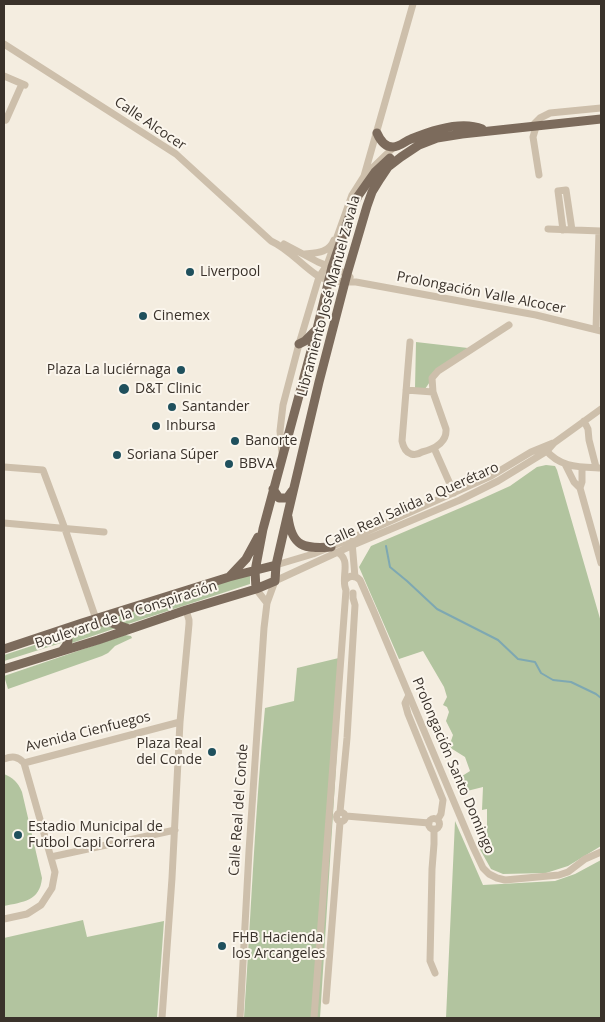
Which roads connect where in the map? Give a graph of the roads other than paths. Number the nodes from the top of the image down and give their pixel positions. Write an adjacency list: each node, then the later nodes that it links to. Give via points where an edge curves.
1 (413, 4): 9 (street)
2 (4, 44): 18 (street, Calle Alcocer, via 176,154)
3 (4, 76): 6 (street, via 24,85)
4 (601, 108): 7 (street, via 550,113)
5 (601, 118): 7 (main road, Libramiento José Manuel Zavala)
6 (4, 119)
7 (535, 125): 8 (main road, Libramiento José Manuel Zavala); 11 (street, via 533,137); 22 (main road, Libramiento José Manuel Zavala, via 437,138 401,157 388,168 372,192)
8 (482, 129): 10 (main road, via 474,126 433,130); 20 (main road, Libramiento José Manuel Zavala, via 437,135 416,142 375,172 352,209)
9 (377, 133): 10 (main road, via 383,143); 12 (street)
10 (394, 147): 12 (street)
11 (539, 175)
12 (364, 176): 13 (street)
13 (348, 206): 19 (street, via 328,249); 20 (street)
14 (548, 229): 15 (street)
15 (563, 230): 16 (street); 16 (street, via 558,191 566,190)
16 (572, 230): 17 (street)
17 (600, 231): 26 (street)
18 (271, 240): 19 (street, Calle Alcocer); 21 (street, Calle Alcocer)
19 (304, 254): 20 (street, Calle Alcocer)
20 (329, 266): 21 (street); 22 (street, Calle Alcocer); 23 (main road, Libramiento José Manuel Zavala)
21 (319, 276): 23 (street, Calle Alcocer); 28 (street)
22 (346, 278): 23 (street, Calle Alcocer); 26 (street, Prolongación Valle Alcocer); 42 (main road, Libramiento José Manuel Zavala)
23 (329, 280): 25 (main road, Libramiento José Manuel Zavala)
24 (508, 325): 30 (street, via 438,371 432,378)
25 (317, 329): 28 (main road); 35 (main road, Libramiento José Manuel Zavala)
26 (599, 330)
27 (410, 342): 29 (street)
28 (299, 344): 35 (street, via 283,405)
29 (406, 390): 30 (street); 33 (street, via 404,448 416,455)
30 (433, 392): 33 (street, via 446,429 442,442)
31 (601, 409): 32 (street, Calle Real Salida a Querétaro)
32 (584, 421): 34 (street, Calle Real Salida a Querétaro); 39 (street)
33 (434, 448): 43 (street)
34 (545, 449): 36 (street); 43 (street, Calle Real Salida a Querétaro, via 531,452); 49 (street, Calle Real Salida a Querétaro, via 498,482)
35 (282, 454): 41 (main road, Libramiento José Manuel Zavala)
36 (565, 464): 38 (street); 40 (street)
37 (4, 467): 46 (street, via 43,470)
38 (582, 467): 39 (street); 40 (street)
39 (599, 468)
40 (580, 488): 51 (street)
41 (273, 489): 42 (main road, via 279,498 289,496); 47 (main road, Libramiento José Manuel Zavala)
42 (294, 489): 44 (main road, Libramiento José Manuel Zavala)
43 (454, 493): 49 (street, Calle Real Salida a Querétaro)
44 (288, 513): 50 (main road, via 298,542 310,548); 52 (main road, Libramiento José Manuel Zavala)
45 (4, 523): 46 (street)
46 (65, 529): 48 (street); 65 (street)
47 (262, 529): 53 (main road); 54 (main road, via 246,559)
48 (104, 532)
49 (352, 542): 50 (street, Calle Real Salida a Querétaro); 55 (street)
50 (334, 550): 52 (street, Calle Real Salida a Querétaro); 56 (street, via 344,557); 57 (street, Calle Real Salida a Querétaro)
51 (601, 563)
52 (276, 565): 53 (main road, Boulevard de la Conspiración); 57 (main road, Libramiento José Manuel Zavala)
53 (255, 571): 54 (main road, Boulevard de la Conspiración); 59 (main road)
54 (229, 577): 65 (main road, Boulevard de la Conspiración)
55 (355, 577): 56 (street); 58 (street)
56 (345, 580): 60 (street, via 344,585)
57 (275, 581): 59 (main road, Boulevard de la Conspiración); 62 (street, Calle Real del Conde)
58 (360, 583): 60 (street, via 360,589); 61 (street, Prolongación Santo Domingo)
59 (256, 589): 62 (street); 64 (main road, Boulevard de la Conspiración)
60 (351, 592): 61 (street); 63 (street); 88 (street)
61 (368, 598): 63 (street); 74 (street, Prolongación Santo Domingo)
62 (267, 603): 87 (street, Calle Real del Conde)
63 (355, 605): 78 (street)
64 (186, 610): 67 (main road, Boulevard de la Conspiración); 75 (street, via 189,624)
65 (96, 619): 66 (main road, Boulevard de la Conspiración)
66 (82, 623): 67 (main road, via 109,622); 68 (main road, Boulevard de la Conspiración)
67 (128, 629): 72 (main road, Boulevard de la Conspiración)
68 (59, 630): 69 (main road, Boulevard de la Conspiración); 72 (main road, via 68,637 67,646)
69 (45, 635): 70 (street); 71 (main road, Boulevard de la Conspiración)
70 (4, 645)
71 (4, 649)
72 (62, 651): 73 (main road, Boulevard de la Conspiración)
73 (4, 669)
74 (409, 695): 79 (street, via 405,702 408,714 443,800 439,827); 81 (street, Prolongación Santo Domingo, via 475,853 489,874 506,880 559,875)
75 (180, 722): 77 (street, Avenida Cienfuegos); 80 (street)
76 (4, 759): 77 (street, Avenida Cienfuegos, via 12,756)
77 (24, 763): 82 (street)
78 (342, 817): 79 (street); 85 (street)
79 (431, 826): 84 (street, via 434,844 430,961)
80 (174, 830): 82 (street); 86 (street)
81 (601, 852)
82 (51, 857): 83 (street, via 55,872 52,888 40,905 28,914)
83 (4, 919)
84 (436, 974)
85 (326, 1001)
86 (162, 1018)
87 (240, 1018)
88 (314, 1018)

